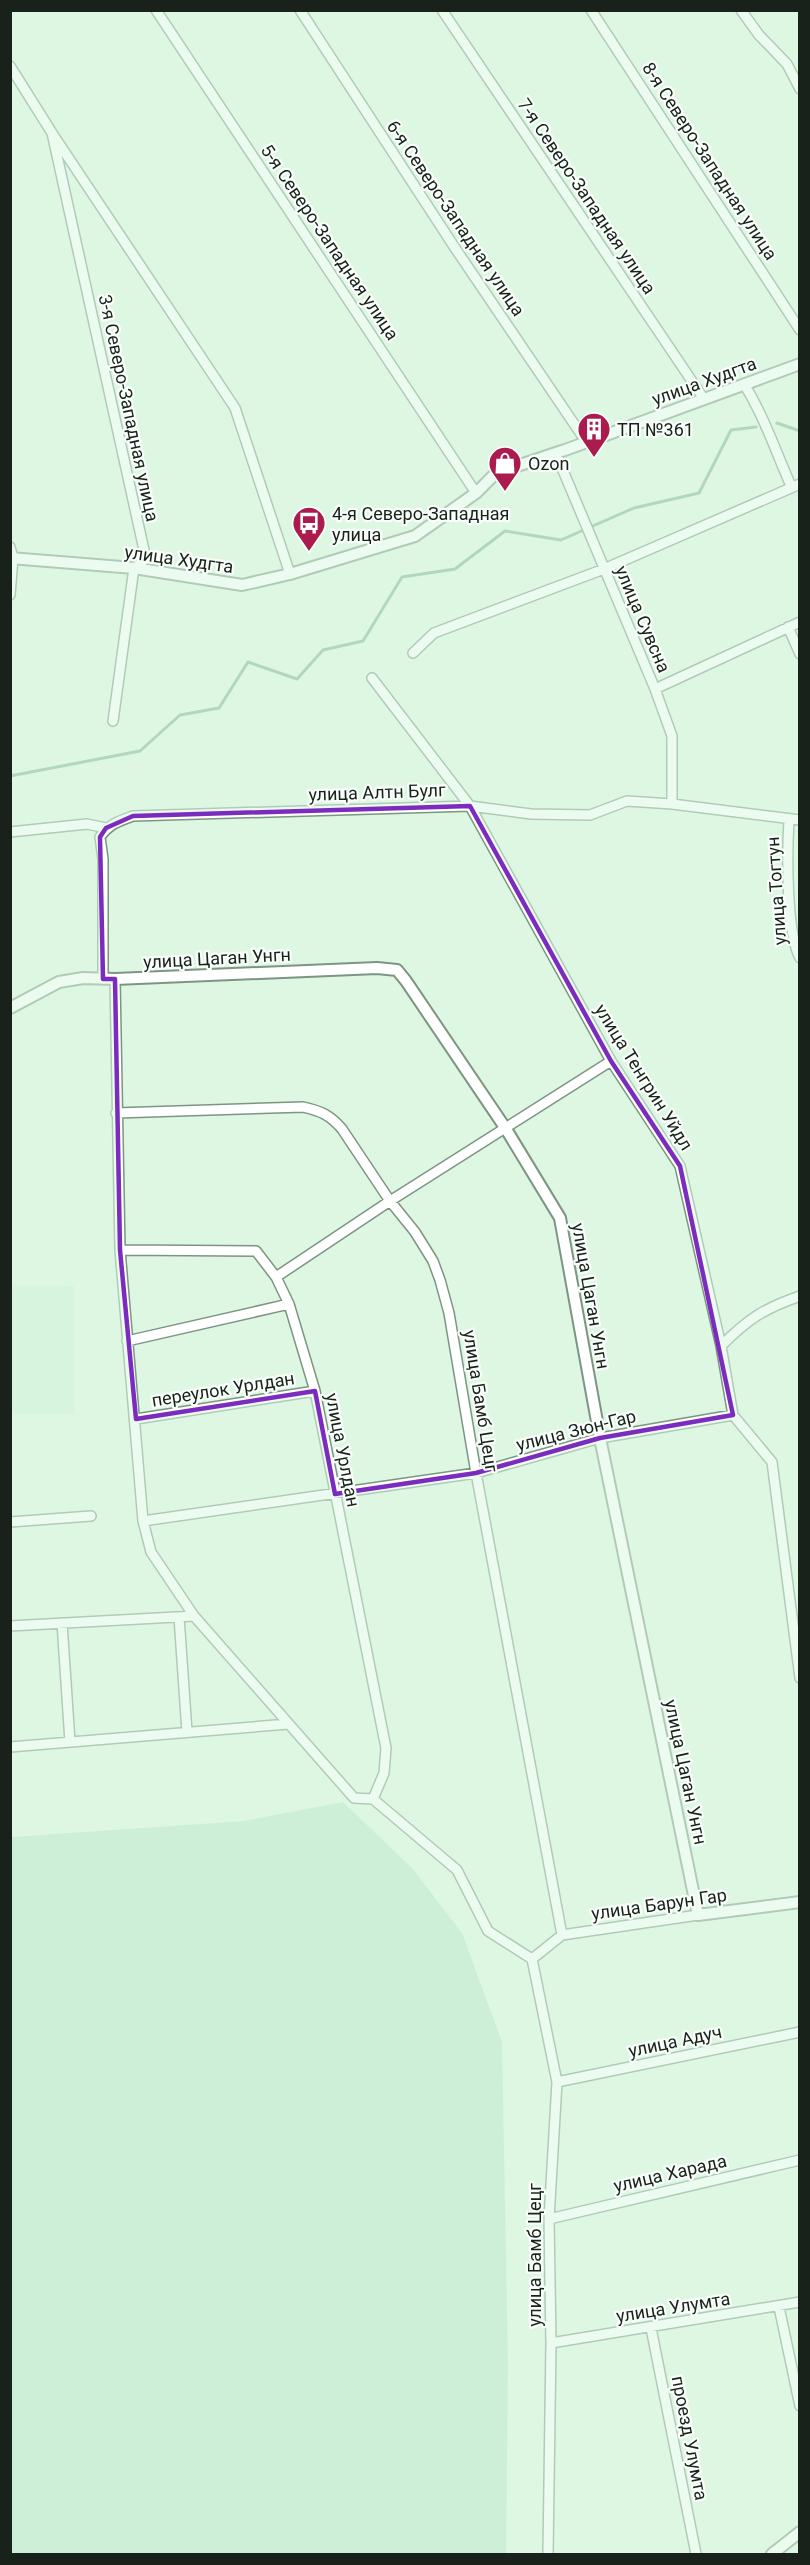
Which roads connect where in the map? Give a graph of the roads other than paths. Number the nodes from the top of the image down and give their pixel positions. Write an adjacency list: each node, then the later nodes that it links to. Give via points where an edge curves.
1 (156, 10): 16 (street, 5-я Северо-Западная улица)
2 (300, 10): 13 (street, 6-я Северо-Западная улица)
3 (442, 10): 12 (street, 7-я Северо-Западная улица)
4 (591, 10): 9 (street, 8-я Северо-Западная улица)
5 (741, 10): 7 (street, via 787,64)
6 (10, 66): 8 (street)
7 (800, 89)
8 (52, 133): 18 (street, 3-я Северо-Западная улица, via 146,559); 20 (street, via 235,408)
9 (800, 330)
10 (800, 364): 11 (street, улица Худгта)
11 (744, 384): 12 (street, улица Худгта); 15 (street)
12 (704, 399): 13 (street, улица Худгта)
13 (587, 442): 14 (street, улица Худгта)
14 (554, 454): 16 (street, улица Худгта, via 496,473); 19 (street, улица Сувсна)
15 (796, 485): 19 (street)
16 (476, 493): 20 (street, улица Худгта, via 415,536)
17 (11, 555): 18 (street, улица Худгта); 21 (street)
18 (134, 568): 20 (street, улица Худгта, via 242,585); 28 (street, 3-я Северо-Западная улица)
19 (604, 569): 24 (street, via 434,633); 27 (street, улица Сувсна)
20 (290, 574)
21 (10, 595)
22 (800, 622): 23 (street)
23 (788, 627): 25 (street); 27 (street)
24 (412, 653)
25 (800, 654)
26 (372, 678): 30 (street, улица Тенгрин Уйдл)
27 (655, 689): 29 (street, улица Сувсна, via 672,736)
28 (113, 721)
29 (672, 804): 30 (street, улица Алтн Булг, via 627,801 590,815 531,814); 31 (street, улица Алтн Булг)
30 (470, 806): 33 (street, улица Алтн Булг, via 133,816); 39 (street, улица Тенгрин Уйдл)
31 (789, 820): 32 (street, улица Алтн Булг); 35 (street, улица Тогтун, via 786,851 791,914)
32 (800, 820)
33 (106, 828): 34 (street, via 87,824); 36 (street, via 100,837)
34 (10, 832)
35 (800, 958)
36 (103, 979): 37 (street, улица Цаган Унгн); 38 (street, улица Цаган Унгн, via 59,982)
37 (115, 979): 40 (street); 41 (street, улица Цаган Унгн, via 352,968 397,970)
38 (10, 1008)
39 (611, 1060): 41 (street); 48 (street, улица Тенгрин Уйдл, via 680,1166)
40 (116, 1113): 42 (street, улица Бамб Цецг, via 303,1107 321,1111 342,1129); 43 (street)
41 (506, 1129): 42 (street); 52 (street, улица Цаган Унгн, via 560,1218)
42 (390, 1200): 44 (street); 53 (street, улица Бамб Цецг, via 415,1232 440,1280)
43 (120, 1250): 44 (street, улица Урлдан, via 256,1251); 47 (street)
44 (276, 1277): 46 (street, улица Урлдан)
45 (800, 1296): 48 (street, via 769,1307 746,1321)
46 (289, 1304): 47 (street); 49 (street, улица Урлдан)
47 (127, 1341): 51 (street)
48 (721, 1346): 50 (street, улица Тенгрин Уйдл)
49 (315, 1391): 51 (street, переулок Урлдан); 54 (street, улица Урлдан)
50 (733, 1415): 52 (street, улица Зюн-Гар); 62 (street, улица Тенгрин Уйдл, via 772,1462)
51 (136, 1419): 56 (street)
52 (600, 1438): 53 (street, улица Зюн-Гар); 69 (street, улица Цаган Унгн)
53 (476, 1473): 54 (street, улица Зюн-Гар); 70 (street, улица Бамб Цецг)
54 (335, 1494): 56 (street, улица Зюн-Гар); 67 (street, улица Урлдан, via 386,1748 384,1773)
55 (91, 1516): 57 (street)
56 (143, 1521): 58 (street, via 152,1552)
57 (10, 1522)
58 (194, 1616): 59 (street); 63 (street)
59 (179, 1617): 60 (street); 64 (street)
60 (62, 1623): 61 (street); 65 (street)
61 (10, 1626)
62 (800, 1678)
63 (288, 1724): 64 (street); 67 (street, via 354,1798)
64 (187, 1732): 65 (street)
65 (70, 1742): 66 (street)
66 (10, 1747)
67 (373, 1799): 71 (street, via 457,1870 488,1931)
68 (800, 1902): 69 (street, улица Барун Гар)
69 (698, 1915): 70 (street, улица Барун Гар)
70 (562, 1935): 71 (street)
71 (532, 1959): 73 (street, улица Бамб Цецг)
72 (800, 2032): 73 (street, улица Адуч)
73 (557, 2082): 75 (street, улица Бамб Цецг)
74 (800, 2160): 75 (street, улица Харада)
75 (549, 2219): 79 (street, улица Бамб Цецг)
76 (800, 2302): 77 (street, улица Улумта)
77 (779, 2307): 78 (street, улица Улумта); 80 (street)
78 (651, 2328): 79 (street, улица Улумта); 83 (street, проезд Улумта)
79 (551, 2343): 82 (street, улица Бамб Цецг)
80 (800, 2406)
81 (800, 2532): 84 (street)
82 (548, 2554)
83 (696, 2554)
84 (772, 2554)

